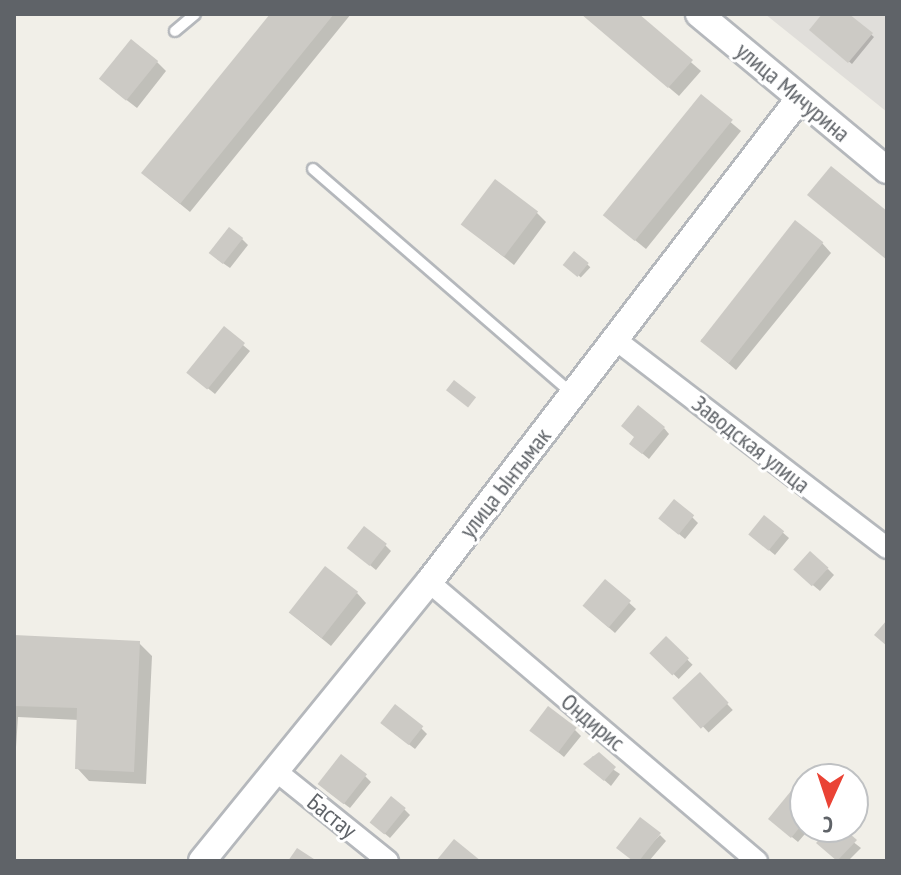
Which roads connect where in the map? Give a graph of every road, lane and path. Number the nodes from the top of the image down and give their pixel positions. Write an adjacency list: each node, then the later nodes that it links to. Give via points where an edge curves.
1 (195, 14): 3 (lane)
2 (699, 14): 4 (street, улица Мичурина)
3 (175, 31)
4 (799, 99): 6 (street, улица Мичурина); 7 (street, улица Ынтымак)
5 (313, 169): 8 (lane)
6 (887, 170)
7 (616, 340): 8 (street, улица Ынтымак); 9 (street, Заводская улица)
8 (573, 394): 10 (street, улица Ынтымак)
9 (887, 548)
10 (429, 582): 11 (street, улица Ынтымак); 14 (street, Ондирис)
11 (276, 771): 12 (street, улица Ынтымак); 13 (street, Бастау)
12 (202, 861)
13 (388, 861)
14 (757, 861)

